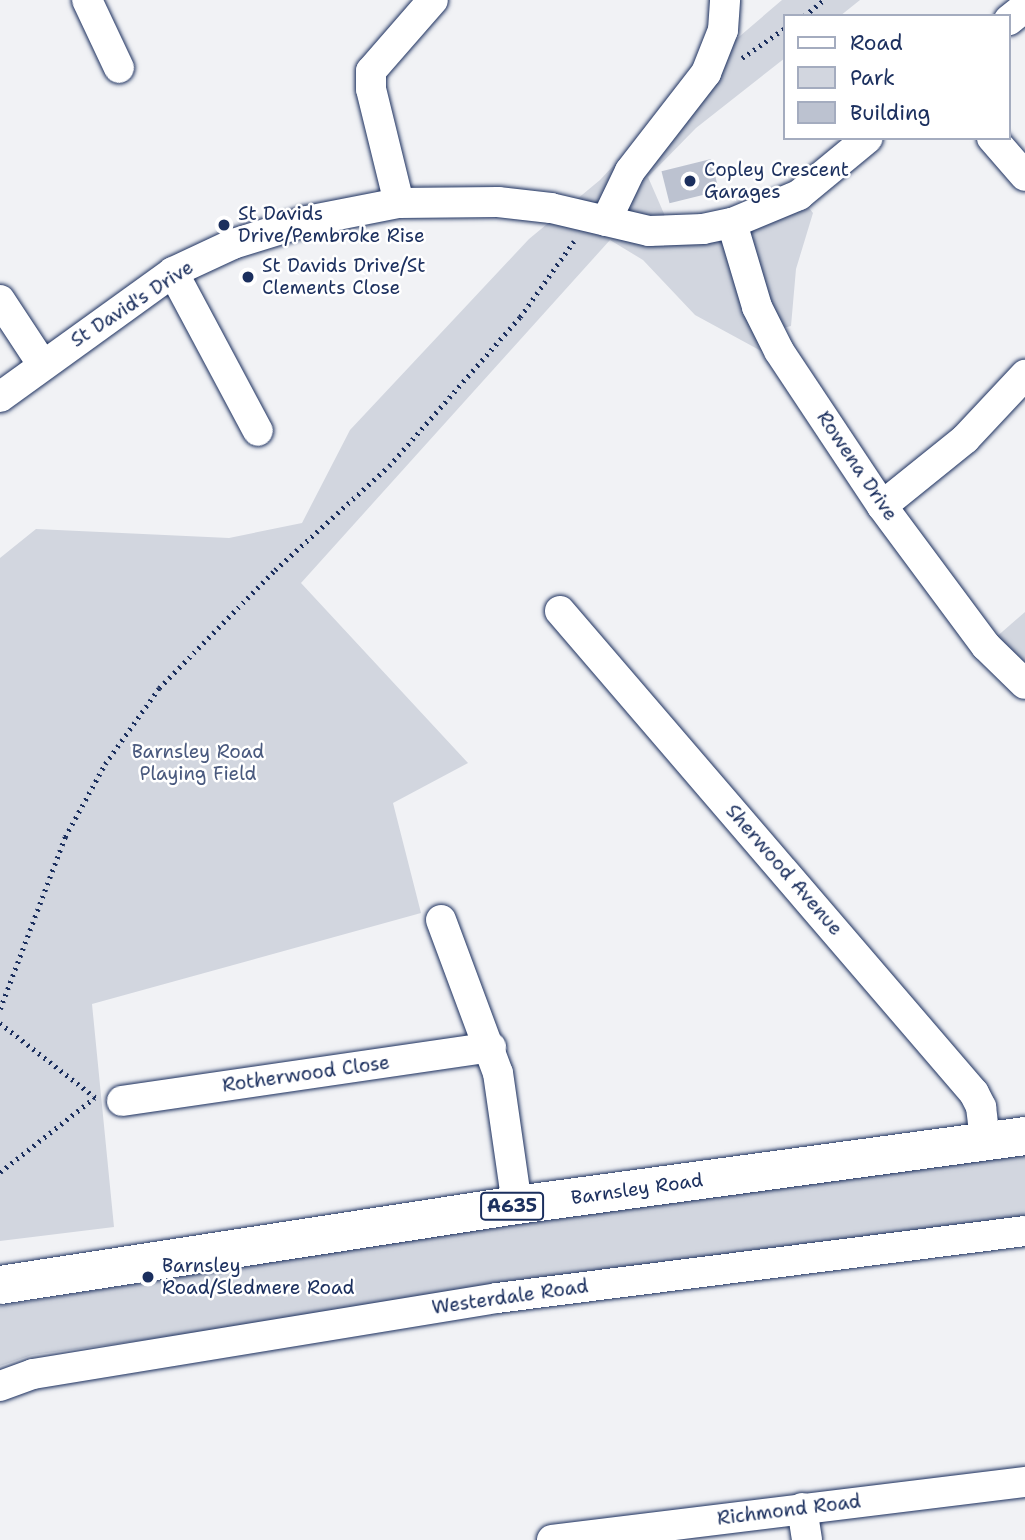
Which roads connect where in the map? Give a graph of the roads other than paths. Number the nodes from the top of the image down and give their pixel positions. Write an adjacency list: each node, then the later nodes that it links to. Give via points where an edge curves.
1 (433, 0): 10 (street, via 372,71 371,89)
2 (725, 0): 11 (street, via 723,30 706,73)
3 (92, 2): 6 (street)
4 (1025, 7): 5 (street)
5 (1011, 18)
6 (119, 68)
7 (866, 140): 12 (street, St David's Drive, via 799,195)
8 (994, 140): 9 (street)
9 (1025, 176)
10 (399, 203): 11 (street, St David's Drive, via 498,202); 13 (street, St David's Drive, via 307,221 233,244)
11 (599, 219): 12 (street, St David's Drive, via 671,233)
12 (732, 223): 19 (street, Rowena Drive, via 757,307 772,338)
13 (173, 271): 15 (street, St David's Drive); 18 (street)
14 (0, 300): 15 (street)
15 (42, 364): 17 (street, St David's Drive)
16 (1025, 374): 19 (street, via 965,439)
17 (0, 397)
18 (258, 431)
19 (883, 506): 21 (street, Rowena Drive, via 986,646)
20 (560, 611): 26 (street, Sherwood Avenue, via 974,1093 981,1107)
21 (1025, 684)
22 (441, 920): 23 (street)
23 (491, 1047): 24 (street, Rotherwood Close); 27 (street)
24 (108, 1100)
25 (1025, 1136): 26 (highway, Barnsley Road / A635)
26 (985, 1140): 27 (highway, Barnsley Road / A635)
27 (517, 1205): 29 (highway, Barnsley Road / A635)
28 (1025, 1231): 30 (street, Westerdale Road, via 498,1298 47,1371)
29 (0, 1285)
30 (0, 1386)
31 (1025, 1482): 32 (street, Richmond Road)
32 (803, 1508): 33 (street, Richmond Road); 34 (street)
33 (552, 1540)
34 (807, 1540)

